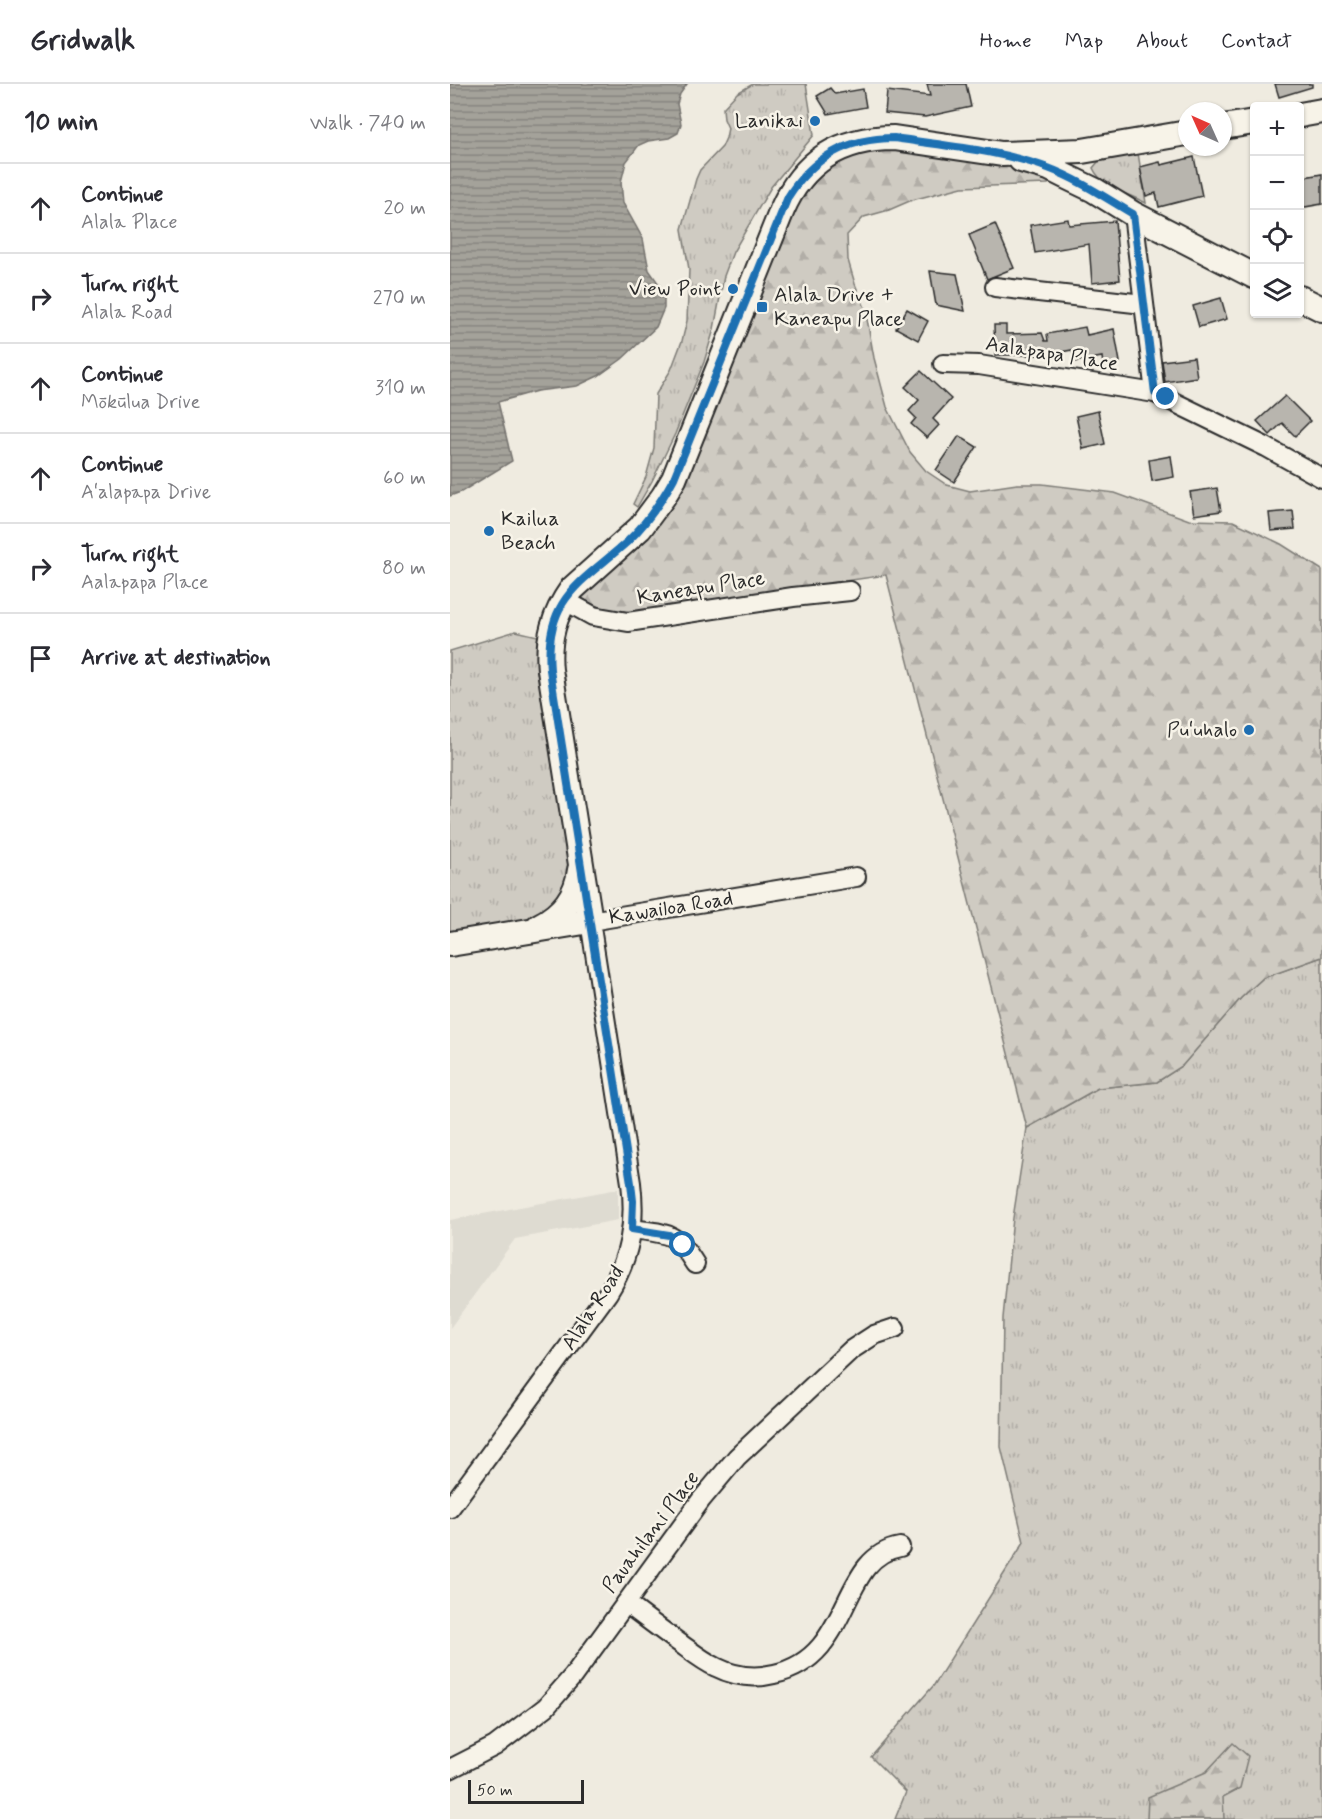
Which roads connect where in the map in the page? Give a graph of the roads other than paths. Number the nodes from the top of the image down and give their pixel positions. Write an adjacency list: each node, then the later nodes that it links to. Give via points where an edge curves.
1 (1322, 111): 2 (street)
2 (1304, 114)
3 (1250, 123): 4 (street)
4 (1232, 126)
5 (1178, 135): 6 (street, via 1082,151)
6 (1002, 154): 7 (street, via 1057,172); 17 (street, via 880,138 838,149 804,174 782,210 674,478 640,528 581,579)
7 (1133, 214): 8 (street); 11 (street, Aalapapa Place)
8 (1250, 274)
9 (995, 287): 11 (street)
10 (1304, 300): 12 (street)
11 (1143, 304): 14 (street, Aalapapa Place)
12 (1322, 309)
13 (943, 364): 14 (street, Aalapapa Place, via 979,365)
14 (1155, 393): 15 (street, Aalapapa Place)
15 (1322, 478)
16 (850, 591): 17 (street, Kaneapu Place, via 628,622)
17 (561, 606): 18 (street, Alala Road, via 550,640 549,662)
18 (581, 862): 20 (street, Alala Road); 21 (street, via 577,885 565,906 550,920)
19 (856, 877): 20 (street, Kawailoa Road)
20 (590, 921): 21 (street, Kawailoa Road); 23 (street, Alala Road, via 631,1183)
21 (531, 929): 22 (street, Kawailoa Road)
22 (450, 944)
23 (632, 1229): 24 (street, via 674,1238); 26 (street, Alala Road, via 627,1255 608,1293)
24 (694, 1264)
25 (895, 1328): 28 (street, Pauahilani Place, via 874,1335 851,1350 737,1457)
26 (450, 1508)
27 (900, 1547): 28 (street, via 885,1551 866,1566 834,1630 816,1652 793,1668 766,1676 739,1675 714,1667)
28 (626, 1603): 29 (street, Pauahilani Place, via 546,1707 495,1746)
29 (450, 1769)

